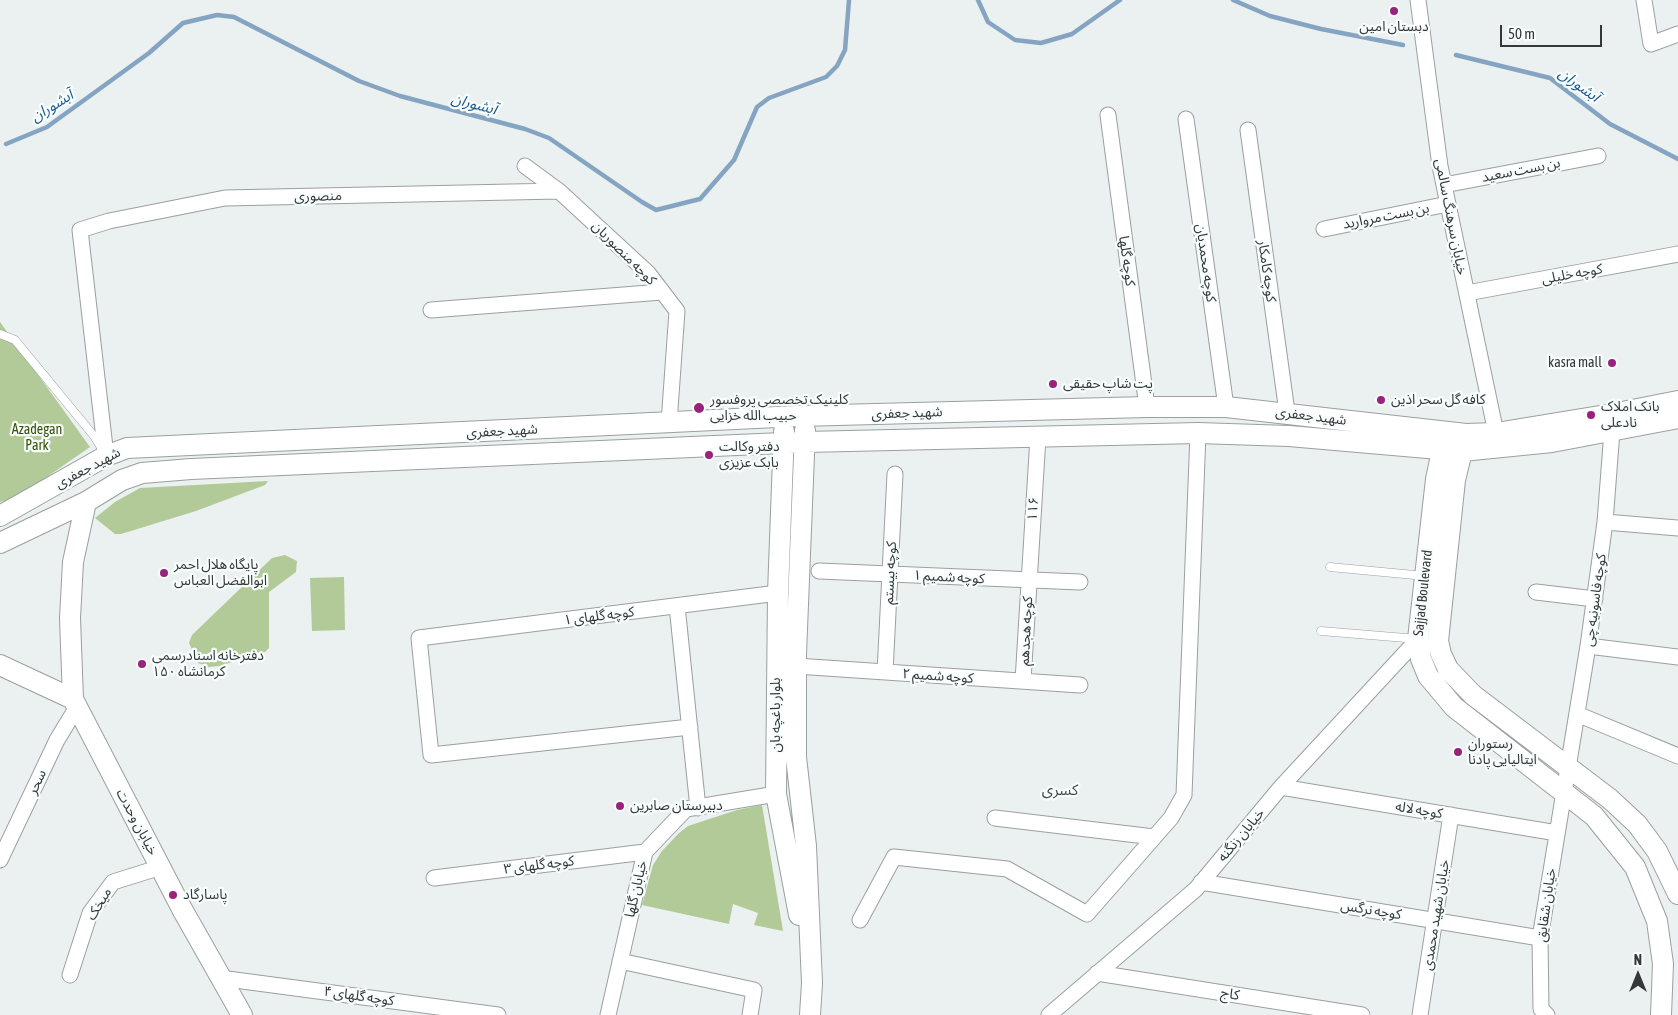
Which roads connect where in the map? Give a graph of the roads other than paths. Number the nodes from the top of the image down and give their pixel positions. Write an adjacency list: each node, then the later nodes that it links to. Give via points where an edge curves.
1 (1418, 0): 9 (street, خیابان سرهنگ سالمی)
2 (1644, 0): 3 (street, via 1651,44)
3 (1678, 34)
4 (1108, 115): 19 (street, کوچه گلها)
5 (1186, 119): 20 (street, کوچه محمدیان)
6 (1248, 130): 21 (street, کوچه کامکار)
7 (1598, 156): 9 (street, بن بست سعید)
8 (525, 166): 10 (street, کوچه منصوریان)
9 (1444, 185): 11 (street, خیابان سرهنگ سالمی)
10 (559, 191): 14 (street, کوچه منصوریان, via 648,273); 34 (street, منصوری, via 225,198 108,221 80,230)
11 (1448, 204): 12 (street, بن بست مروارید); 15 (street, خیابان سرهنگ سالمی)
12 (1324, 229)
13 (1678, 254): 15 (street, کوچه خلیلی)
14 (662, 292): 16 (street); 25 (street, کوچه منصوریان, via 677,311)
15 (1467, 293): 29 (street, خیابان سرهنگ سالمی)
16 (431, 310)
17 (0, 334): 34 (lane, via 15,340 94,436)
18 (1678, 401): 29 (main road, شهید جعفری)
19 (1147, 407): 20 (main road, شهید جعفری); 22 (main road, شهید جعفری)
20 (1226, 407): 21 (main road, شهید جعفری)
21 (1287, 412): 31 (main road, شهید جعفری)
22 (806, 416): 23 (main road, شهید جعفری); 30 (main road, بلوار باغچه بان)
23 (784, 417): 25 (main road, شهید جعفری); 33 (main road, بلوار باغچه بان)
24 (1678, 418): 26 (main road, شهید جعفری)
25 (669, 423): 34 (main road, شهید جعفری, via 156,446 127,448)
26 (1612, 431): 29 (main road, شهید جعفری); 39 (street, کوچه فاسونیه چی)
27 (1198, 433): 28 (main road, شهید جعفری); 31 (main road, شهید جعفری); 74 (street, via 1184,795 1171,818)
28 (1038, 437): 30 (main road, شهید جعفری); 46 (street, ۱۱۶)
29 (1498, 440): 32 (main road, شهید جعفری)
30 (805, 442): 33 (main road, شهید جعفری); 35 (main road, بلوار باغچه بان)
31 (1444, 442): 32 (main road, شهید جعفری); 45 (main road, Sajjad Boulevard, via 1436,479)
32 (1464, 443): 54 (main road, Sajjad Boulevard, via 1455,480)
33 (784, 452): 35 (main road, via 787,457 797,455); 37 (main road, شهید جعفری, via 142,473 122,480); 49 (main road, بلوار باغچه بان)
34 (106, 456): 38 (main road, شهید جعفری)
35 (804, 463): 58 (main road, بلوار باغچه بان)
36 (894, 474): 44 (street, کوچه بیستم)
37 (86, 502): 41 (main road, شهید جعفری); 62 (main road, via 73,562 70,618)
38 (0, 516)
39 (1606, 522): 40 (street); 50 (street, کوچه فاسونیه چی)
40 (1678, 528)
41 (0, 543)
42 (1330, 567): 45 (lane)
43 (819, 571): 44 (street, کوچه شمیم ۱)
44 (890, 574): 46 (street, کوچه شمیم ۱); 59 (street, کوچه بیستم)
45 (1425, 576): 53 (main road, Sajjad Boulevard)
46 (1029, 580): 47 (street, کوچه شمیم ۱); 60 (street, کوچه هجدهم)
47 (1080, 582)
48 (1536, 592): 50 (street)
49 (778, 593): 51 (street, کوچه گلهای ۱); 69 (main road, بلوار باغچه بان)
50 (1595, 599): 55 (street, کوچه فاسونیه چی)
51 (678, 606): 64 (street); 64 (street, کوچه گلهای ۱, via 419,638 430,755)
52 (1321, 631): 53 (lane)
53 (1418, 639): 54 (main road); 67 (street, خیابان زنگنه); 68 (main road, Sajjad Boulevard, via 1428,676 1454,707)
54 (1438, 641): 66 (main road, Sajjad Boulevard, via 1448,668 1474,695)
55 (1588, 646): 56 (street); 63 (street, کوچه فاسونیه چی)
56 (1678, 657)
57 (0, 665): 62 (main road)
58 (796, 666): 59 (street, کوچه شمیم ۲); 88 (main road, بلوار باغچه بان, via 796,757 806,846)
59 (885, 672): 60 (street, کوچه شمیم ۲)
60 (1022, 681): 61 (street, کوچه شمیم ۲)
61 (1080, 685)
62 (75, 703): 76 (street, سحر); 77 (main road, خیابان وحدت)
63 (1576, 714): 65 (street); 66 (street, کوچه فاسونیه چی)
64 (690, 727): 70 (street)
65 (1678, 756)
66 (1570, 767): 68 (street, کوچه فاسونیه چی); 80 (main road, Sajjad Boulevard, via 1637,824 1657,851)
67 (1281, 787): 71 (street, کوچه لاله); 79 (street, خیابان زنگنه)
68 (1564, 793): 73 (street, خیابان شقایق); 99 (main road, Sajjad Boulevard, via 1594,816 1635,867 1647,893 1658,921 1664,964)
69 (776, 794): 70 (street, خیابان گلها); 88 (main road, بلوار باغچه بان)
70 (698, 808): 75 (street, خیابان گلها, via 686,809)
71 (1451, 816): 73 (street, کوچه لاله); 82 (street, خیابان شهید محمدی)
72 (994, 818): 74 (street)
73 (1557, 833): 83 (street, خیابان شقایق)
74 (1154, 837): 81 (street, via 1087,914 1007,869 894,857)
75 (645, 852): 78 (street, کوچه گلهای ۳); 84 (street, خیابان گلها)
76 (1, 854)
77 (161, 867): 86 (street, میخک, via 113,882 90,913); 87 (main road, خیابان وحدت)
78 (434, 878)
79 (1201, 882): 82 (street, کوچه نرگس); 85 (street, خیابان زنگنه)
80 (1678, 894)
81 (860, 920)
82 (1435, 920): 83 (street, کوچه نرگس); 97 (street, خیابان شهید محمدی)
83 (1540, 938): 98 (street, خیابان شقایق, via 1541,1009)
84 (620, 961): 92 (street, خیابان گلها); 93 (street, via 754,990)
85 (1097, 973): 89 (street, کاج); 95 (street, خیابان زنگنه)
86 (70, 975)
87 (220, 978): 90 (main road, خیابان وحدت); 91 (street, کوچه گلهای ۴)
88 (812, 983): 94 (main road, بلوار باغچه بان)
89 (1337, 1013): 96 (street, کاج)
90 (242, 1015)
91 (498, 1015)
92 (608, 1015)
93 (750, 1015)
94 (810, 1015)
95 (1049, 1015)
96 (1362, 1015)
97 (1420, 1015)
98 (1547, 1015)
99 (1662, 1015)

